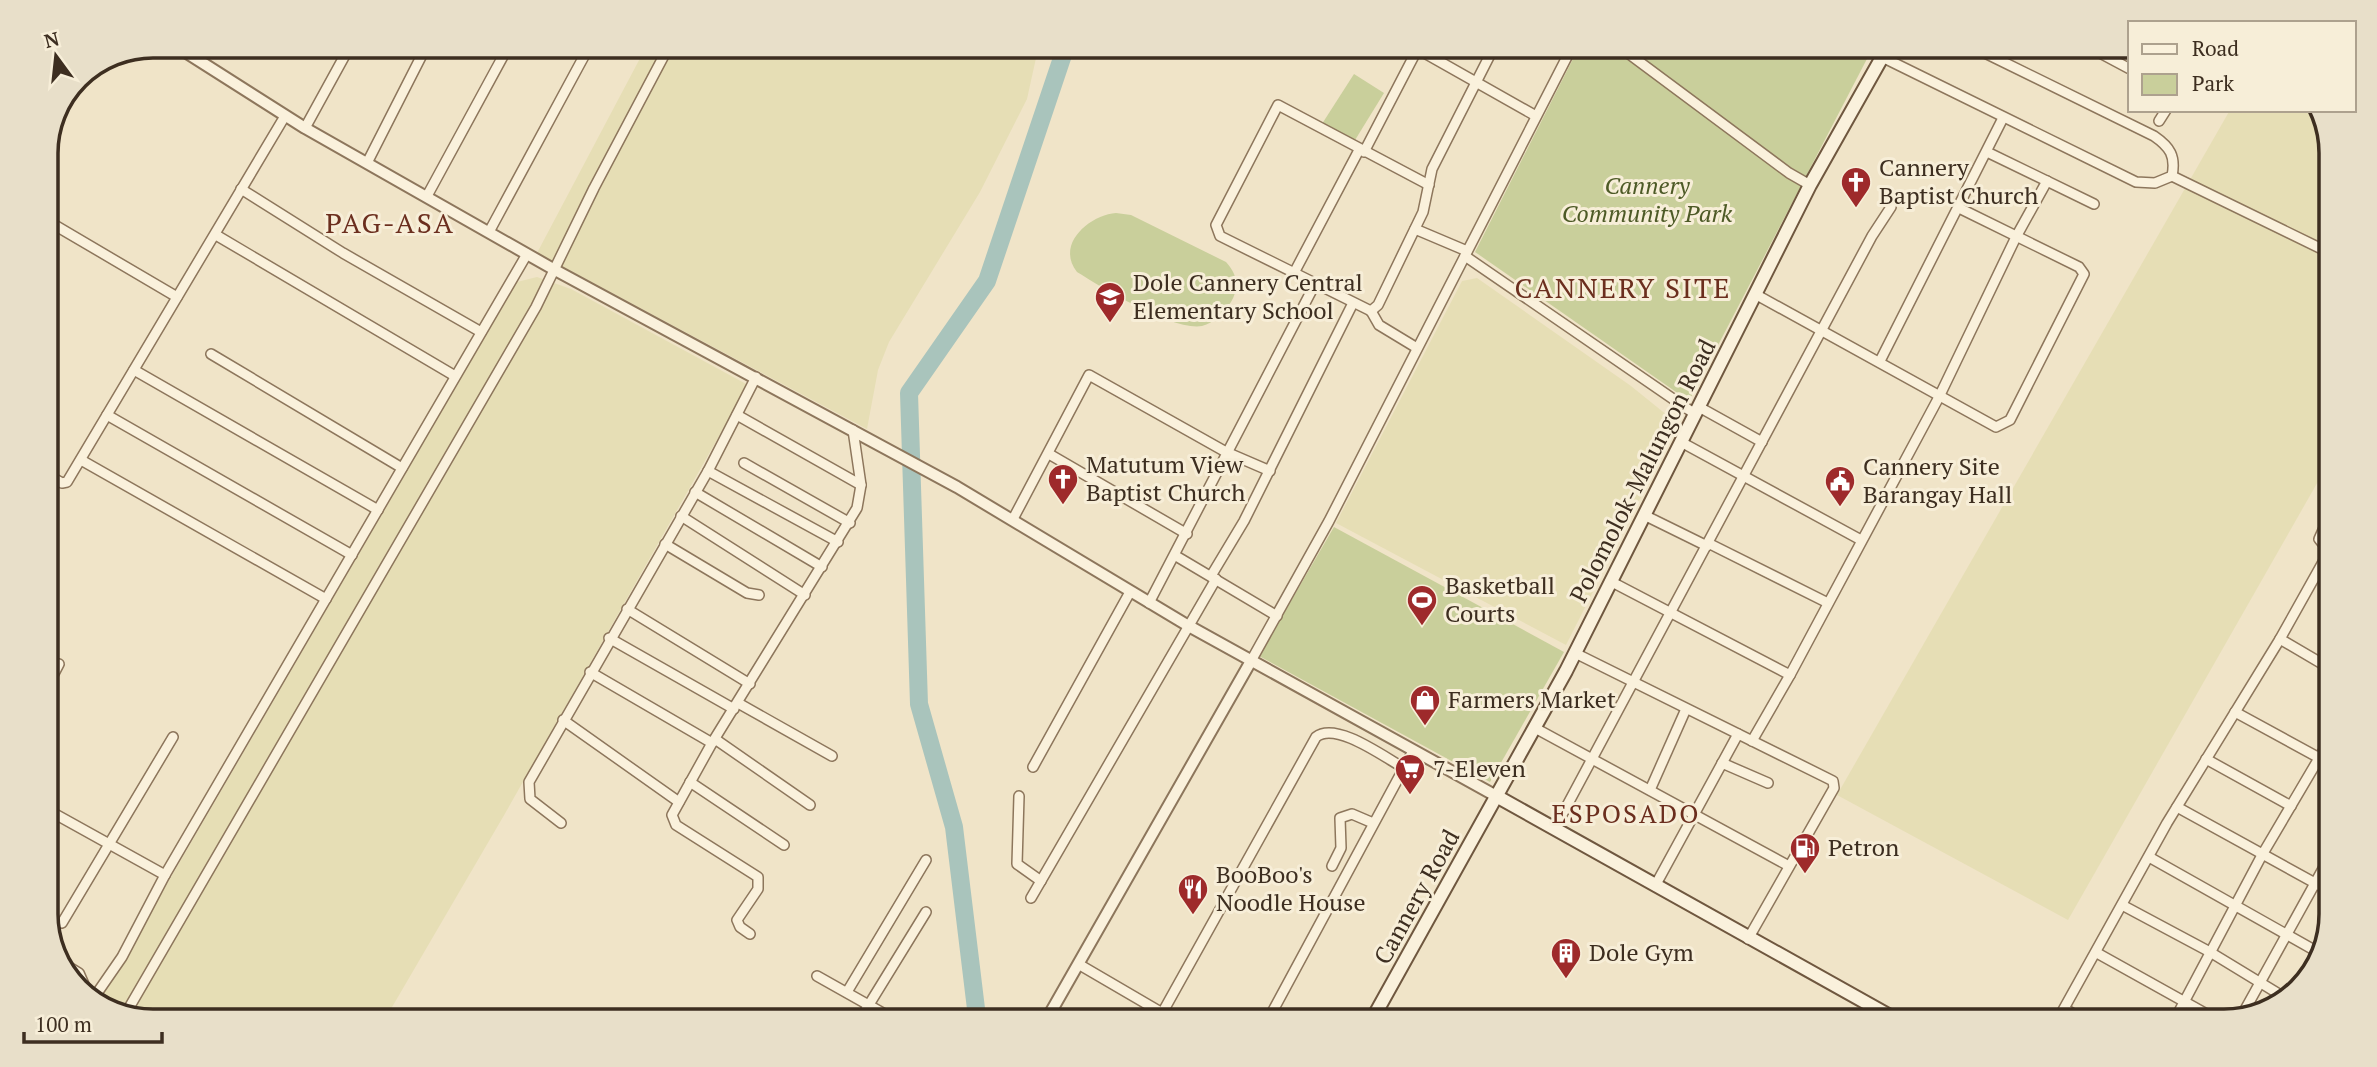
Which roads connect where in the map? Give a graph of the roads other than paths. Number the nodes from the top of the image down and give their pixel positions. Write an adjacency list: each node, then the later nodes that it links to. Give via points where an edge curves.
1 (195, 58): 19 (street)
2 (343, 58): 23 (street)
3 (420, 58): 26 (street)
4 (502, 58): 32 (street)
5 (583, 58): 38 (street)
6 (663, 58): 44 (street)
7 (1414, 58): 24 (street)
8 (1433, 58): 17 (street)
9 (1488, 58): 17 (street)
10 (1566, 58): 20 (street)
11 (1634, 58): 30 (street)
12 (1882, 58): 30 (main road, Polomolok-Malungon Road)
13 (1890, 58): 21 (street)
14 (1995, 58): 27 (street, via 2154,136 2171,150)
15 (2109, 58): 16 (street)
16 (2128, 68)
17 (1476, 83): 20 (street); 29 (street, via 1432,169)
18 (2165, 112): 22 (street)
19 (285, 116): 23 (street); 31 (street)
20 (1536, 116): 42 (street)
21 (2004, 118): 25 (street); 27 (street, via 2136,182 2155,183)
22 (2159, 121)
23 (305, 128): 26 (street)
24 (1361, 151): 29 (street); 45 (street); 45 (street, via 1278,105 1215,228 1220,236)
25 (1987, 152): 28 (street); 35 (street)
26 (368, 163): 32 (street)
27 (2172, 176): 41 (street)
28 (2047, 181): 33 (street); 40 (street)
29 (1429, 185): 37 (street)
30 (1811, 185): 47 (main road, Polomolok-Malungon Road)
31 (242, 188): 39 (street); 52 (street, via 343,253)
32 (427, 196): 38 (street)
33 (2094, 204)
34 (1891, 207): 51 (street)
35 (1959, 208): 40 (street); 55 (street)
36 (58, 227): 48 (street)
37 (1415, 229): 42 (street); 50 (street)
38 (489, 232): 43 (street)
39 (216, 236): 48 (street); 57 (street)
40 (2016, 237): 59 (street); 59 (street, via 2079,267 2083,277 2006,425 1996,427)
41 (2319, 248)
42 (1466, 253): 53 (street); 60 (street)
43 (527, 254): 44 (street); 52 (street)
44 (555, 270): 58 (street); 176 (street)
45 (1294, 274): 46 (street)
46 (1315, 284): 49 (street); 66 (street)
47 (1755, 294): 51 (street); 60 (main road, Polomolok-Malungon Road)
48 (177, 297): 56 (street)
49 (1352, 305): 50 (street); 72 (street)
50 (1371, 311): 53 (street, via 1379,326)
51 (1823, 329): 55 (street); 65 (street)
52 (481, 332): 57 (street)
53 (1418, 348): 101 (street)
54 (211, 354): 70 (street)
55 (1880, 361): 59 (street)
56 (134, 370): 61 (street); 77 (street)
57 (455, 376): 70 (street)
58 (756, 377): 62 (street); 63 (street)
59 (1939, 397): 83 (street)
60 (1697, 410): 64 (main road, Polomolok-Malungon Road); 65 (street)
61 (107, 415): 68 (street); 87 (street)
62 (737, 415): 71 (street); 75 (street)
63 (853, 430): 75 (street); 80 (street)
64 (1681, 442): 73 (street); 78 (main road, Polomolok-Malungon Road)
65 (1762, 442): 73 (street)
66 (1226, 452): 67 (street, via 1088,375); 72 (street); 82 (street)
67 (1049, 454): 80 (street); 82 (street)
68 (81, 460): 74 (street, via 65,483); 96 (street)
69 (744, 463): 81 (street)
70 (402, 468): 77 (street)
71 (708, 471): 76 (street); 84 (street)
72 (1269, 471): 91 (street)
73 (1743, 476): 83 (street); 86 (street)
74 (58, 480)
75 (861, 485): 81 (street)
76 (695, 492): 79 (street); 89 (street)
77 (378, 510): 87 (street)
78 (1644, 514): 86 (street); 92 (main road, Polomolok-Malungon Road)
79 (681, 516): 85 (street); 95 (street)
80 (1013, 519): 93 (street)
81 (850, 523): 84 (street)
82 (1187, 534): 88 (street)
83 (1861, 540): 98 (street)
84 (838, 542): 89 (street)
85 (664, 544): 94 (street, via 747,593); 99 (street)
86 (1707, 545): 98 (street); 100 (street)
87 (352, 555): 96 (street)
88 (1176, 556): 91 (street); 97 (street)
89 (822, 567): 95 (street)
90 (2319, 569): 104 (street)
91 (1213, 578): 101 (street); 102 (street)
92 (1610, 582): 100 (street); 105 (main road, Polomolok-Malungon Road)
93 (1130, 592): 97 (street); 130 (street)
94 (759, 595)
95 (805, 595): 113 (street)
96 (326, 598): 153 (street)
97 (1149, 603): 102 (street)
98 (1828, 603): 111 (street)
99 (627, 609): 103 (street); 113 (street)
100 (1672, 614): 111 (street); 112 (street)
101 (1277, 616): 106 (street)
102 (1186, 625): 106 (street); 154 (street, via 1132,728)
103 (609, 638): 110 (street); 114 (street)
104 (2280, 639): 107 (street); 116 (street)
105 (1575, 653): 112 (street); 118 (main road, Polomolok-Malungon Road)
106 (1251, 661): 123 (street); 168 (street)
107 (2319, 662)
108 (60, 664): 109 (street)
109 (58, 668)
110 (590, 673): 117 (street); 121 (street)
111 (1790, 675): 122 (street)
112 (1632, 682): 115 (street); 126 (street)
113 (750, 684): 114 (street)
114 (736, 706): 121 (street); 124 (street)
115 (1686, 709): 119 (street); 134 (street)
116 (2235, 712): 125 (street); 127 (street)
117 (563, 720): 137 (street); 143 (street, via 528,791 537,806)
118 (1535, 728): 126 (street); 136 (main road, Polomolok-Malungon Road)
119 (1738, 734): 122 (street); 128 (street)
120 (173, 737): 147 (street)
121 (714, 741): 132 (street); 138 (street)
122 (1752, 741): 152 (street, via 1834,784)
123 (1413, 751): 131 (street); 136 (street)
124 (832, 756)
125 (2319, 757)
126 (1592, 759): 134 (street); 145 (street)
127 (2206, 759): 139 (street); 140 (street)
128 (1722, 763): 133 (street); 141 (street)
129 (2319, 765): 139 (street)
130 (1033, 767)
131 (1404, 768): 144 (street); 182 (street, via 1346,736 1327,732 1316,737)
132 (691, 782): 137 (street); 146 (street)
133 (1768, 783)
134 (1650, 790): 141 (street)
135 (1019, 796): 154 (street, via 1017,864)
136 (1498, 797): 145 (main road); 184 (main road, Cannery Road)
137 (679, 802): 162 (street, via 672,814 676,825 760,881 737,920)
138 (810, 805)
139 (2291, 806): 148 (street)
140 (2177, 807): 148 (street); 149 (street)
141 (1695, 814): 152 (street); 156 (street)
142 (58, 816): 147 (street)
143 (562, 822)
144 (1373, 823): 151 (street, via 1352,814 1340,818 1341,848); 183 (street)
145 (1555, 828): 156 (main road)
146 (784, 845)
147 (110, 846): 153 (street); 161 (street)
148 (2262, 855): 155 (street); 159 (street)
149 (2149, 857): 158 (street); 159 (street)
150 (926, 860): 172 (street)
151 (1332, 866)
152 (1789, 866): 164 (street)
153 (165, 875): 171 (street, via 122,957)
154 (1041, 881): 157 (street)
155 (2319, 885): 163 (street)
156 (1655, 886): 164 (main road)
157 (1031, 898)
158 (2122, 905): 166 (street); 167 (street)
159 (2235, 905): 163 (street); 166 (street)
160 (926, 912): 175 (street)
161 (62, 923)
162 (750, 934)
163 (2288, 934): 165 (street); 170 (street)
164 (1748, 939): 185 (main road)
165 (2313, 949)
166 (2210, 952): 170 (street); 174 (street)
167 (2097, 953): 174 (street); 186 (street)
168 (1080, 965): 180 (street); 181 (street)
169 (817, 976): 172 (street)
170 (2260, 982): 173 (street); 177 (street)
171 (96, 991)
172 (847, 992): 175 (street)
173 (2277, 993)
174 (2185, 1002): 187 (street); 188 (street)
175 (869, 1005): 178 (street); 179 (street)
176 (130, 1006)
177 (2247, 1006)
178 (866, 1009)
179 (876, 1009)
180 (1053, 1009)
181 (1152, 1009)
182 (1168, 1009)
183 (1274, 1009)
184 (1378, 1009)
185 (1877, 1009)
186 (2065, 1009)
187 (2181, 1009)
188 (2198, 1009)

